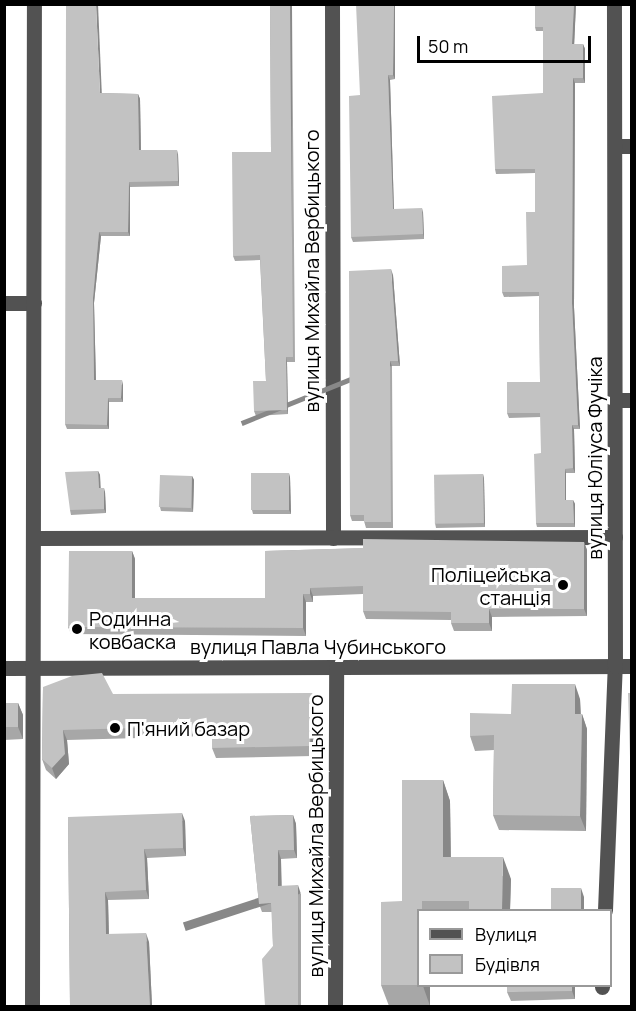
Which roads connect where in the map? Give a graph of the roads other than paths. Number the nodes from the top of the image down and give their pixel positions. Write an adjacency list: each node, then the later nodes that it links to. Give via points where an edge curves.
1 (34, 4): 7 (street)
2 (332, 4): 12 (street, вулиця Михайла Вербицького)
3 (615, 4): 4 (street, вулиця Юліуса Фучіка)
4 (615, 146): 5 (street); 8 (street, вулиця Юліуса Фучіка)
5 (632, 146)
6 (4, 303): 7 (street)
7 (34, 303): 11 (street)
8 (615, 400): 9 (street); 10 (street, вулиця Юліуса Фучіка)
9 (632, 400)
10 (615, 537): 12 (street); 13 (street, вулиця Юліуса Фучіка)
11 (34, 538): 12 (street); 17 (street)
12 (333, 538)
13 (615, 666): 14 (street, вулиця Павла Чубинського); 15 (street, вулиця Павла Чубинського); 18 (street, вулиця Юліуса Фучіка)
14 (632, 666)
15 (336, 667): 17 (street, вулиця Павла Чубинського); 20 (street, вулиця Михайла Вербицького)
16 (4, 668): 17 (street, вулиця Павла Чубинського)
17 (33, 668): 19 (street)
18 (605, 909)
19 (32, 1006)
20 (335, 1006)

